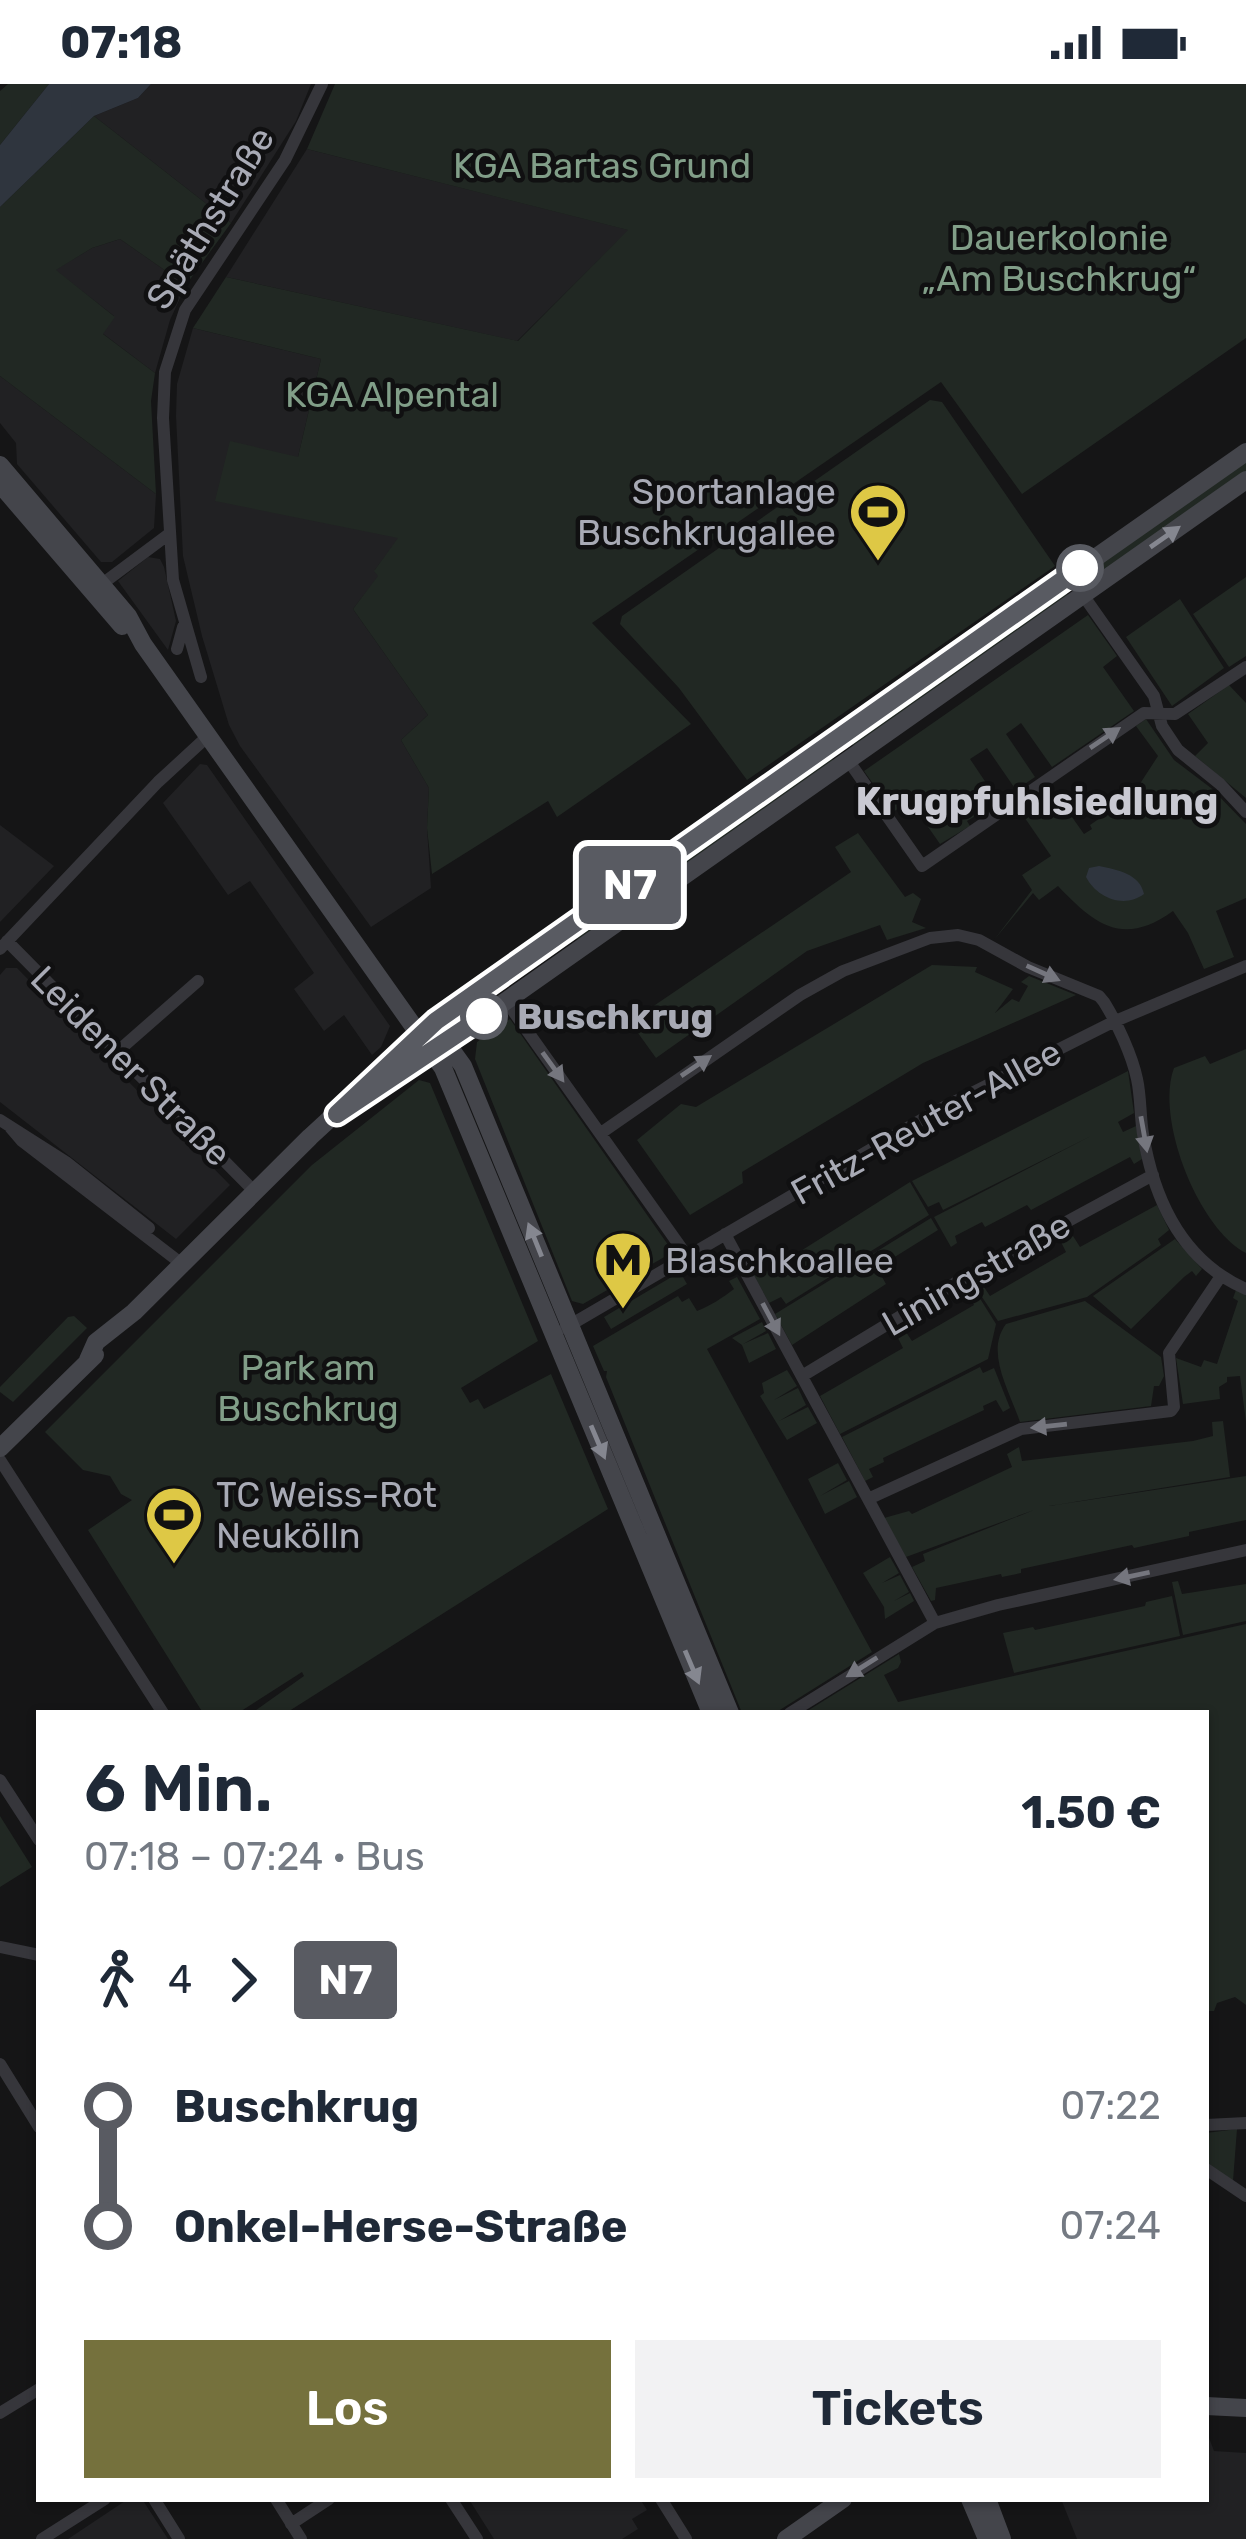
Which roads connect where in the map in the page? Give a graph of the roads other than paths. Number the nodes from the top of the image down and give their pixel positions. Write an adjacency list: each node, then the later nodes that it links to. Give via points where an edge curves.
1 (322, 84): 6 (street, Späthstraße, via 285,160 198,287 175,338 163,399)
2 (1246, 452): 7 (main road)
3 (0, 465): 8 (main road)
4 (1246, 480): 9 (main road, one-way to 4)
5 (0, 484): 8 (main road)
6 (169, 534): 8 (street); 10 (street, Späthstraße)
7 (1070, 575): 9 (main road); 16 (main road)
8 (98, 587): 15 (main road, via 128,616)
9 (1083, 595): 14 (street); 17 (main road)
10 (183, 626): 11 (street, Späthstraße); 13 (street, Späthstraße)
11 (177, 649)
12 (1246, 667): 14 (street, via 1175,714)
13 (201, 677)
14 (1158, 713): 17 (street, one-way to 14, via 922,866 1144,712); 18 (street, via 1178,750)
15 (208, 736): 20 (street); 26 (main road)
16 (835, 741): 17 (main road); 19 (main road)
17 (848, 760): 21 (main road)
18 (1246, 812)
19 (563, 932): 21 (main road); 26 (main road)
20 (4, 945): 28 (street, Leidener Straße)
21 (576, 952): 24 (main road)
22 (1246, 967): 25 (street, Fritz-Reuter-Allee)
23 (198, 981): 28 (street)
24 (506, 1001): 27 (main road); 31 (street, one-way to 31)
25 (1113, 1022): 31 (street, one-way to 25, via 800,995 930,938 980,940 1099,996); 32 (street, one-way to 32, via 1137,1078); 34 (street, Fritz-Reuter-Allee, via 940,1109)
26 (419, 1034): 27 (main road); 29 (main road)
27 (438, 1047): 29 (main road); 39 (main road)
28 (117, 1052): 33 (street, Leidener Straße)
29 (337, 1114): 33 (main road)
30 (5, 1124): 36 (street, via 73,1167)
31 (601, 1133): 35 (street)
32 (1153, 1175): 37 (street, via 1179,1234); 40 (street, Liningstraße)
33 (255, 1192): 36 (main road)
34 (725, 1234): 35 (street, Fritz-Reuter-Allee); 40 (street, one-way to 40)
35 (687, 1256): 39 (street, Fritz-Reuter-Allee)
36 (182, 1264): 41 (main road, via 96,1342 88,1360)
37 (1221, 1276): 38 (street); 42 (street, one-way to 42, via 1169,1353 1172,1411 1021,1429)
38 (1246, 1288)
39 (562, 1330): 46 (main road, one-way to 46); 47 (main road)
40 (802, 1376): 42 (street)
41 (2, 1446): 45 (street)
42 (868, 1499): 44 (street)
43 (1246, 1550): 44 (street, one-way to 44)
44 (935, 1623): 48 (street, one-way to 48)
45 (161, 1710)
46 (710, 1710)
47 (729, 1710)
48 (795, 1710)
49 (0, 1780): 50 (street)
50 (36, 1835)
51 (0, 1947): 52 (street)
52 (36, 1954)
53 (0, 2064): 54 (street)
54 (36, 2122)
55 (1246, 2123): 56 (street)
56 (1209, 2125)
57 (1209, 2172): 58 (street)
58 (1246, 2197)
59 (36, 2391): 62 (street)
60 (1209, 2406): 61 (main road)
61 (1246, 2408)
62 (0, 2413)
63 (101, 2502): 73 (street)
64 (156, 2502): 74 (street)
65 (278, 2502): 72 (street)
66 (324, 2502): 72 (street)
67 (453, 2502): 76 (street)
68 (663, 2502): 77 (street)
69 (838, 2502): 78 (main road)
70 (971, 2502): 79 (main road)
71 (988, 2502): 80 (main road)
72 (291, 2524): 75 (street)
73 (52, 2536)
74 (179, 2539)
75 (301, 2539)
76 (477, 2539)
77 (686, 2539)
78 (786, 2539)
79 (987, 2539)
80 (1002, 2539)

